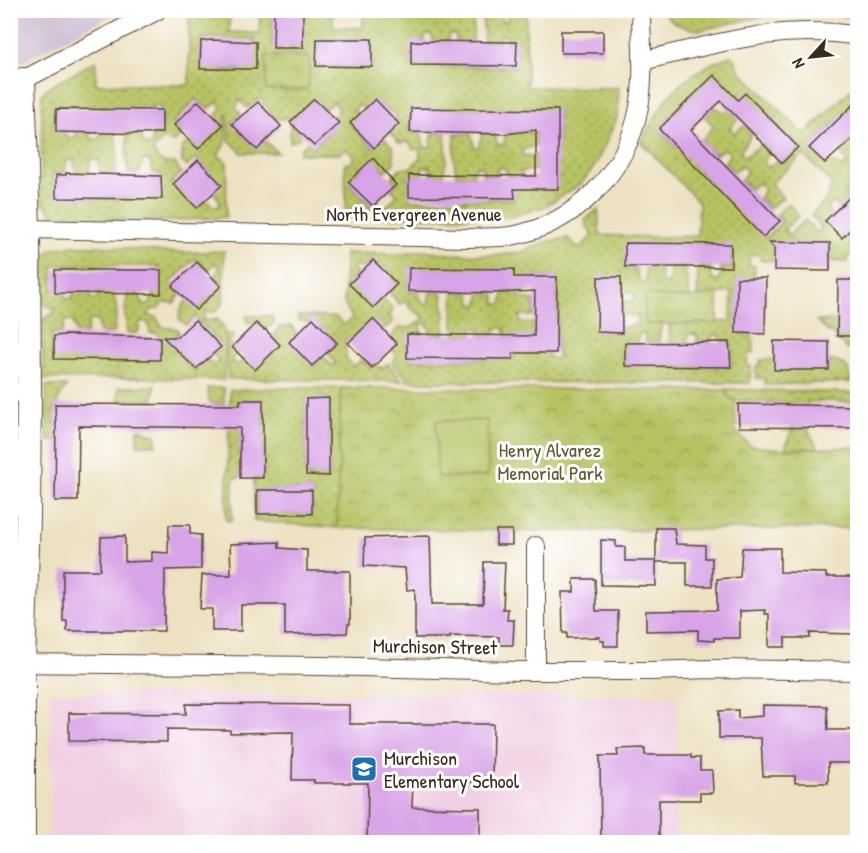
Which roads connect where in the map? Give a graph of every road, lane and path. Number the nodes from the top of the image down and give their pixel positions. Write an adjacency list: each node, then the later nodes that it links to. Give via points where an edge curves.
1 (158, 10): 5 (street)
2 (641, 10): 4 (street, North Evergreen Avenue)
3 (858, 36): 4 (street, via 785,31)
4 (642, 61): 6 (street, North Evergreen Avenue, via 639,107 632,135 606,178 582,204 561,217 510,236)
5 (17, 83): 6 (street)
6 (28, 229): 7 (street)
7 (20, 391): 9 (street, via 28,517)
8 (536, 546): 10 (street)
9 (17, 663): 10 (street, Murchison Street); 12 (street)
10 (537, 671): 11 (street, Murchison Street)
11 (858, 672)
12 (24, 843)

